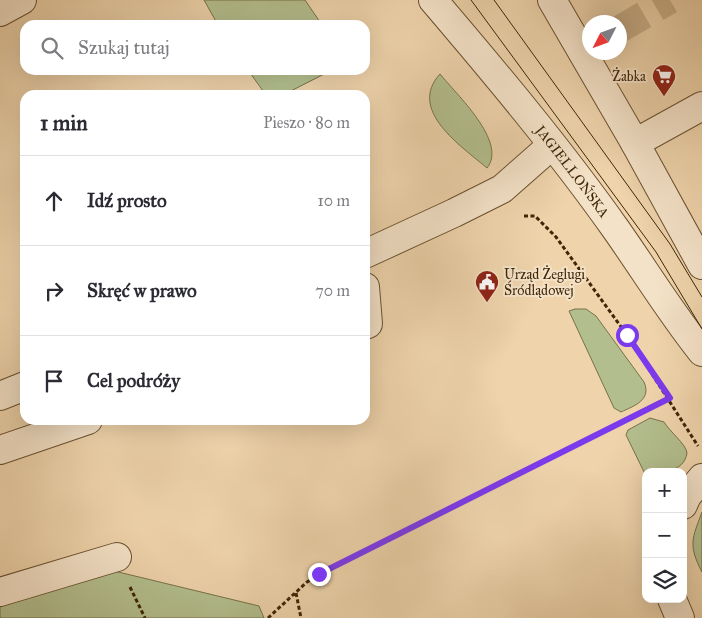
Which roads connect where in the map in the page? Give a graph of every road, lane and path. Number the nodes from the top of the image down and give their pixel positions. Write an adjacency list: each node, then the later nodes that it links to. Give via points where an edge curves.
1 (22, 0): 4 (street)
2 (434, 0): 9 (street, JAGIELLOŃSKA)
3 (552, 0): 5 (street)
4 (0, 12)
5 (582, 44)
6 (591, 60): 8 (street)
7 (702, 106): 8 (street)
8 (636, 143): 12 (street)
9 (552, 145): 11 (street, via 502,188); 13 (street, JAGIELLOŃSKA, via 615,227)
10 (520, 217): 16 (path, via 535,216 556,237)
11 (370, 252)
12 (702, 265)
13 (702, 352)
14 (20, 388): 15 (street)
15 (0, 396)
16 (670, 398): 19 (path); 24 (path, via 319,574)
17 (73, 425): 18 (street)
18 (0, 450)
19 (702, 452)
20 (702, 478): 21 (street)
21 (687, 496)
22 (117, 557): 23 (street)
23 (0, 592)
24 (296, 593): 26 (path); 27 (path)
25 (674, 603): 28 (street)
26 (268, 618)
27 (301, 618)
28 (680, 618)

